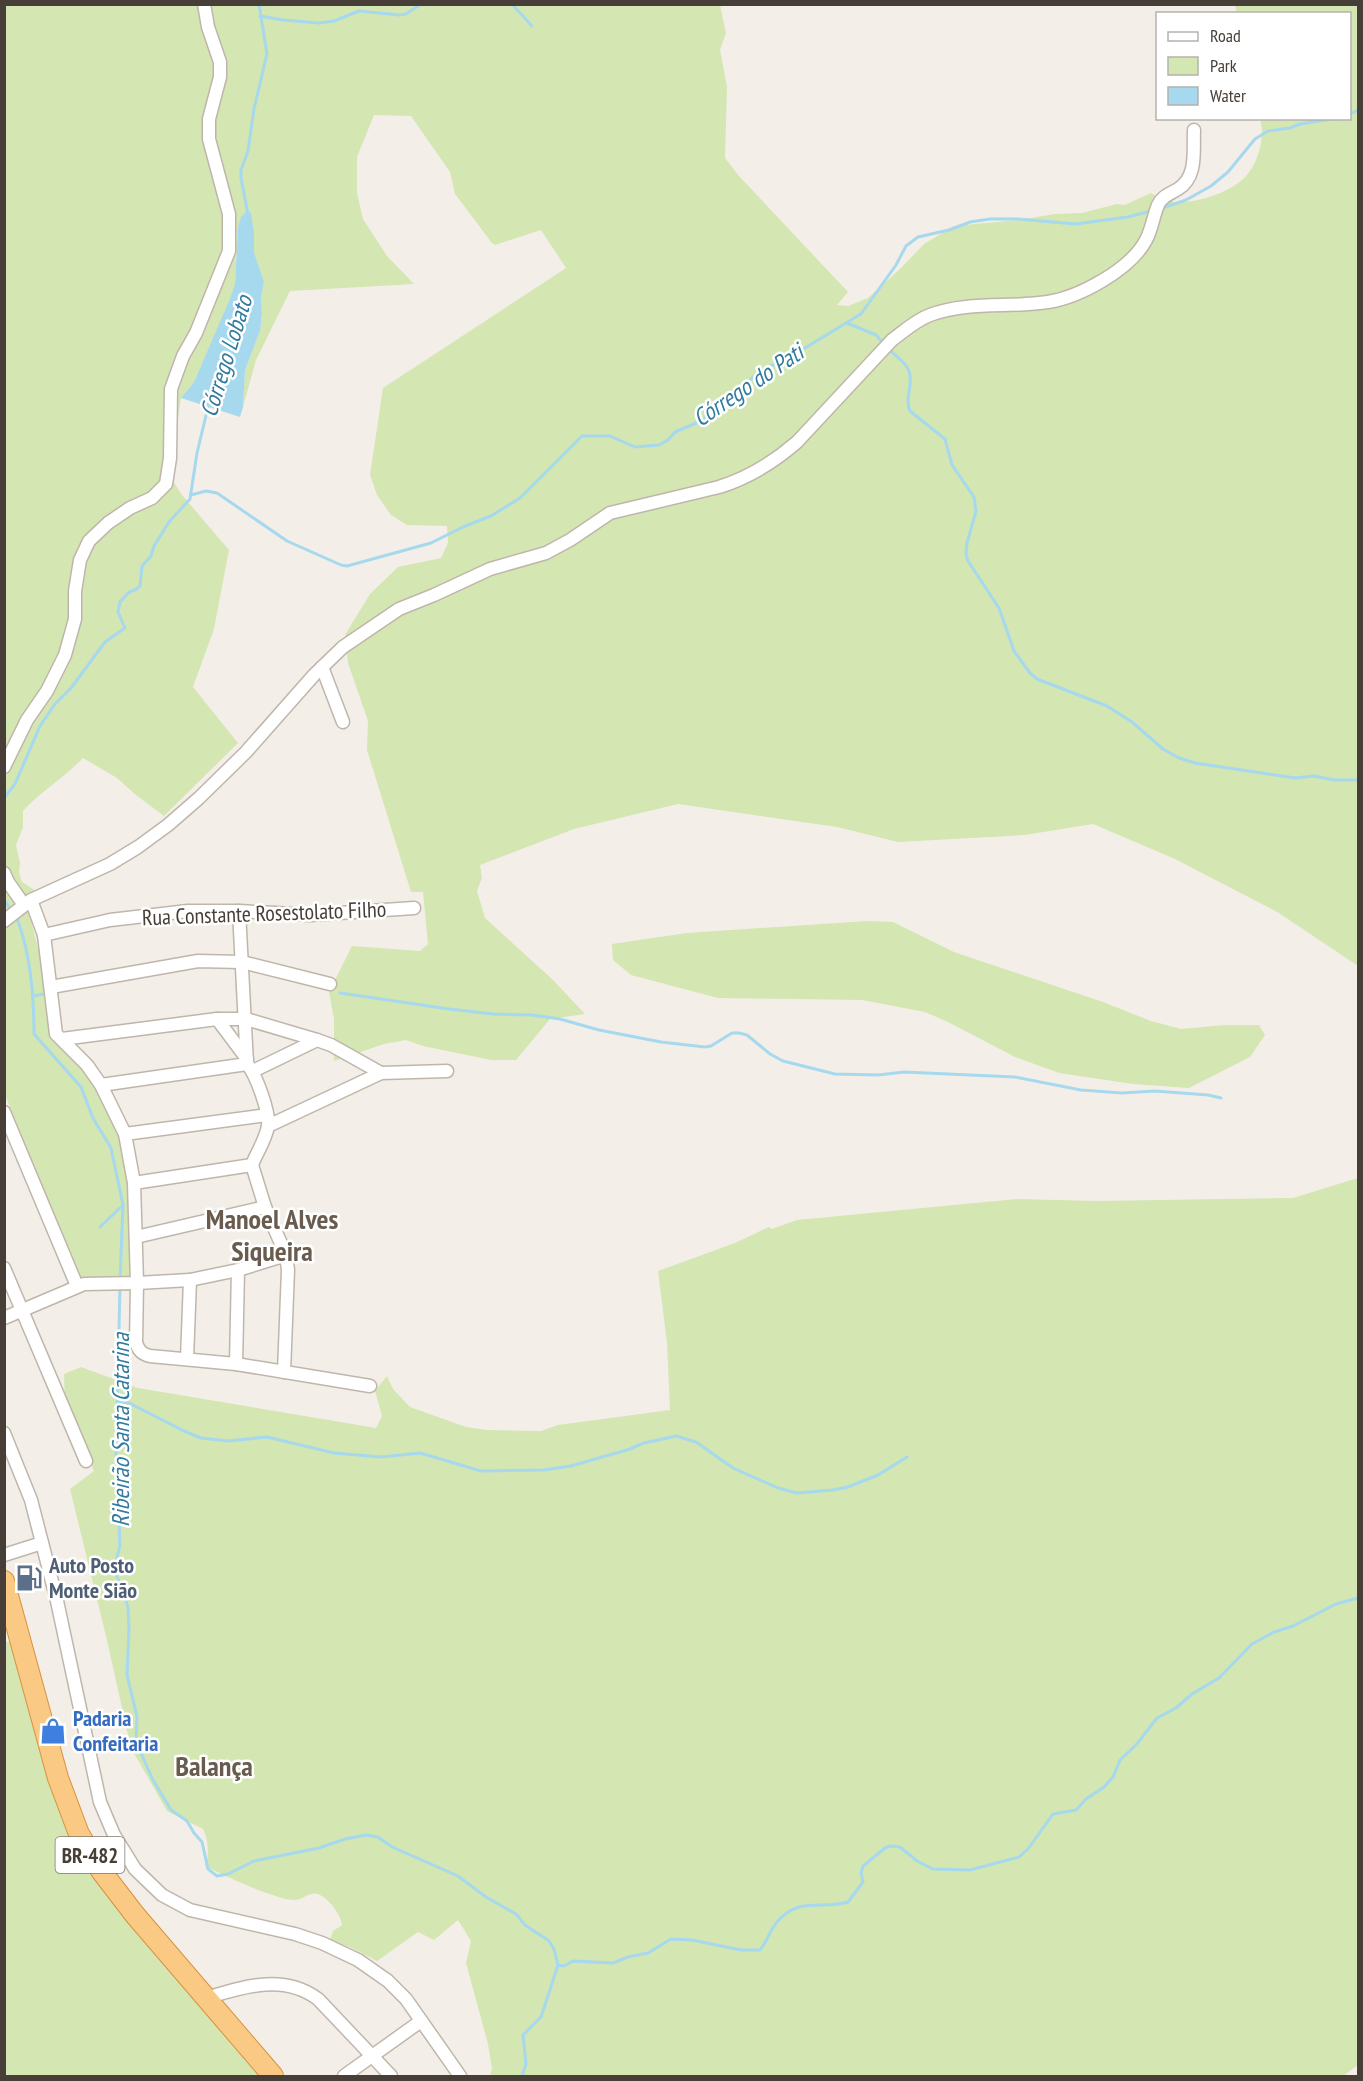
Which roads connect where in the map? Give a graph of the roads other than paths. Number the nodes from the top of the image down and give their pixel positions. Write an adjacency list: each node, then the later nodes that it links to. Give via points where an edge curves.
1 (204, 4): 5 (street, via 220,62 220,77 208,119 209,139 229,214 229,251 171,389 166,484 152,498 108,523 90,540 80,560 75,619 65,655)
2 (1194, 130): 3 (street, via 1189,179 1159,203 1146,240 1136,255 1106,278 1048,302 976,306 928,315 892,340 797,442 757,471 719,487 610,513 546,553 490,569 399,609 343,647)
3 (322, 667): 4 (street); 8 (street, via 246,752 168,825 110,864)
4 (344, 722)
5 (4, 767)
6 (4, 873): 8 (street)
7 (414, 908): 9 (street, Rua Constante Rosestolato Filho, via 320,915)
8 (18, 910): 10 (street)
9 (239, 911): 10 (street, Rua Constante Rosestolato Filho, via 188,911 110,920); 11 (street)
10 (44, 935): 13 (street)
11 (242, 962): 12 (street); 13 (street, via 198,961); 15 (street)
12 (330, 984)
13 (51, 987): 16 (street, via 56,1034)
14 (217, 1019): 15 (street); 16 (street); 18 (street)
15 (246, 1019): 17 (street); 18 (street)
16 (62, 1039): 21 (street)
17 (317, 1040): 18 (street); 20 (street)
18 (249, 1065): 21 (street); 23 (street)
19 (447, 1071): 20 (street)
20 (381, 1073): 23 (street)
21 (101, 1085): 24 (street)
22 (4, 1112): 25 (street)
23 (267, 1121): 24 (street); 26 (street)
24 (125, 1134): 27 (street)
25 (9, 1137): 35 (street)
26 (252, 1166): 27 (street); 28 (street)
27 (134, 1183): 29 (street)
28 (265, 1207): 29 (street); 30 (street)
29 (136, 1237): 34 (street)
30 (286, 1255): 32 (street); 40 (street)
31 (4, 1268): 36 (street)
32 (237, 1270): 33 (street); 39 (street)
33 (190, 1280): 34 (street); 38 (street)
34 (125, 1284): 35 (street); 38 (street, via 140,1351 150,1356)
35 (77, 1286): 36 (street)
36 (22, 1310): 37 (street); 43 (street)
37 (4, 1317)
38 (187, 1359): 39 (street)
39 (236, 1364): 40 (street)
40 (284, 1372): 41 (street)
41 (370, 1386)
42 (4, 1433): 44 (street, via 27,1487)
43 (86, 1461)
44 (42, 1543): 45 (street); 48 (street, via 96,1788 114,1835 135,1869 162,1895 190,1910 295,1934 350,1955 388,1981)
45 (4, 1555)
46 (4, 1581): 47 (highway, BR-482, via 55,1767 80,1834 102,1872)
47 (206, 1998): 49 (street, via 258,1983 304,1990 318,1998); 50 (highway, BR-482)
48 (421, 2021): 49 (street); 53 (street)
49 (372, 2055): 51 (street); 52 (street)
50 (273, 2076)
51 (344, 2076)
52 (391, 2076)
53 (460, 2076)

